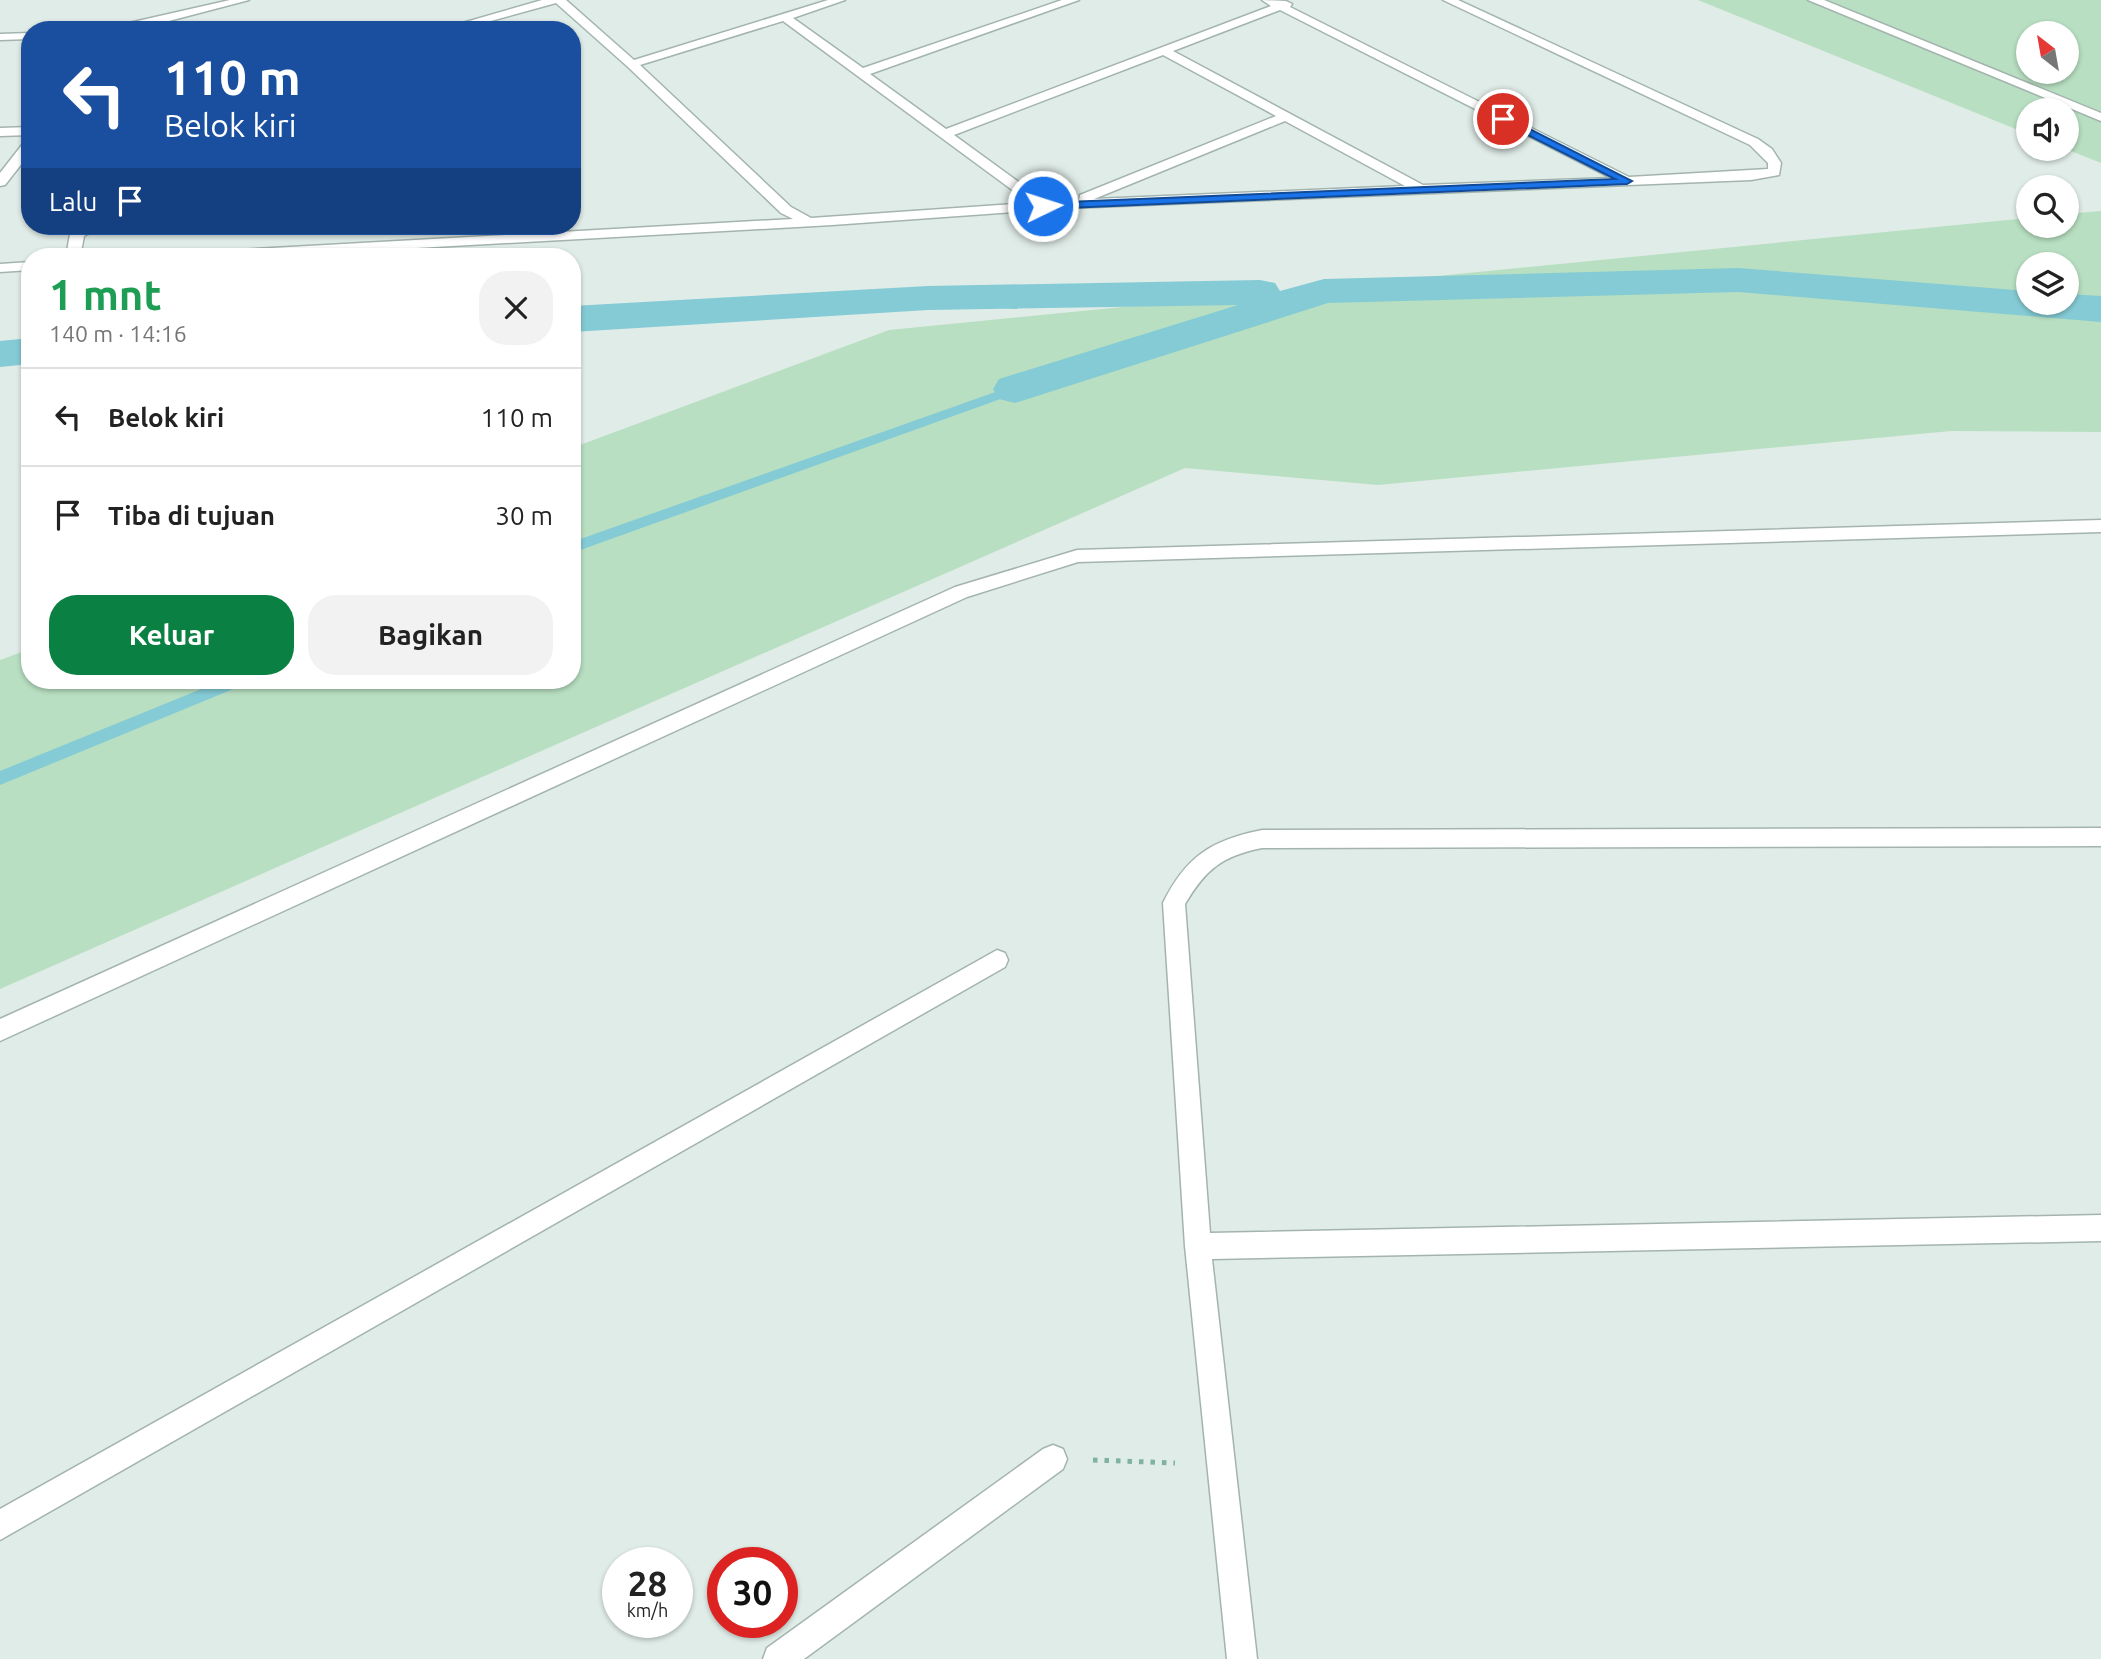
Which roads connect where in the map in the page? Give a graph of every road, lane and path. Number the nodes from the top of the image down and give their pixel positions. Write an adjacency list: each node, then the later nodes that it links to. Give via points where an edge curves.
1 (243, 0): 10 (street)
2 (557, 0): 11 (street); 15 (street)
3 (839, 0): 9 (street)
4 (1073, 0): 16 (street)
5 (1297, 0): 8 (street)
6 (1449, 0): 23 (street, via 1754,142 1775,163 1774,172 1751,176)
7 (1814, 0): 18 (street)
8 (1274, 3): 14 (street); 23 (street)
9 (785, 17): 15 (street); 16 (street)
10 (158, 21)
11 (478, 21)
12 (21, 36): 13 (street)
13 (0, 37)
14 (1163, 50): 17 (street); 21 (street)
15 (632, 64): 28 (street, via 786,210)
16 (861, 73): 21 (street)
17 (1284, 117): 25 (street); 26 (street)
18 (2101, 117)
19 (21, 131): 20 (street)
20 (0, 132)
21 (944, 134): 27 (street)
22 (21, 156): 24 (street)
23 (1627, 181): 25 (street)
24 (0, 183)
25 (1421, 190): 26 (street)
26 (1070, 204): 27 (street)
27 (1043, 206): 28 (street)
28 (807, 222): 30 (street)
29 (572, 235): 31 (street)
30 (581, 235)
31 (536, 237): 32 (street)
32 (342, 248)
33 (21, 267): 34 (street)
34 (0, 268)
35 (2101, 526): 38 (street, via 1077,556 961,592)
36 (2101, 837): 40 (street, via 1262,839 1232,844 1209,857 1190,876 1174,903)
37 (997, 960): 43 (street)
38 (0, 1030)
39 (2101, 1228): 40 (street)
40 (1198, 1246): 42 (street)
41 (1053, 1459): 42 (path); 44 (street)
42 (1222, 1465): 45 (street)
43 (0, 1525)
44 (778, 1659)
45 (1242, 1659)

